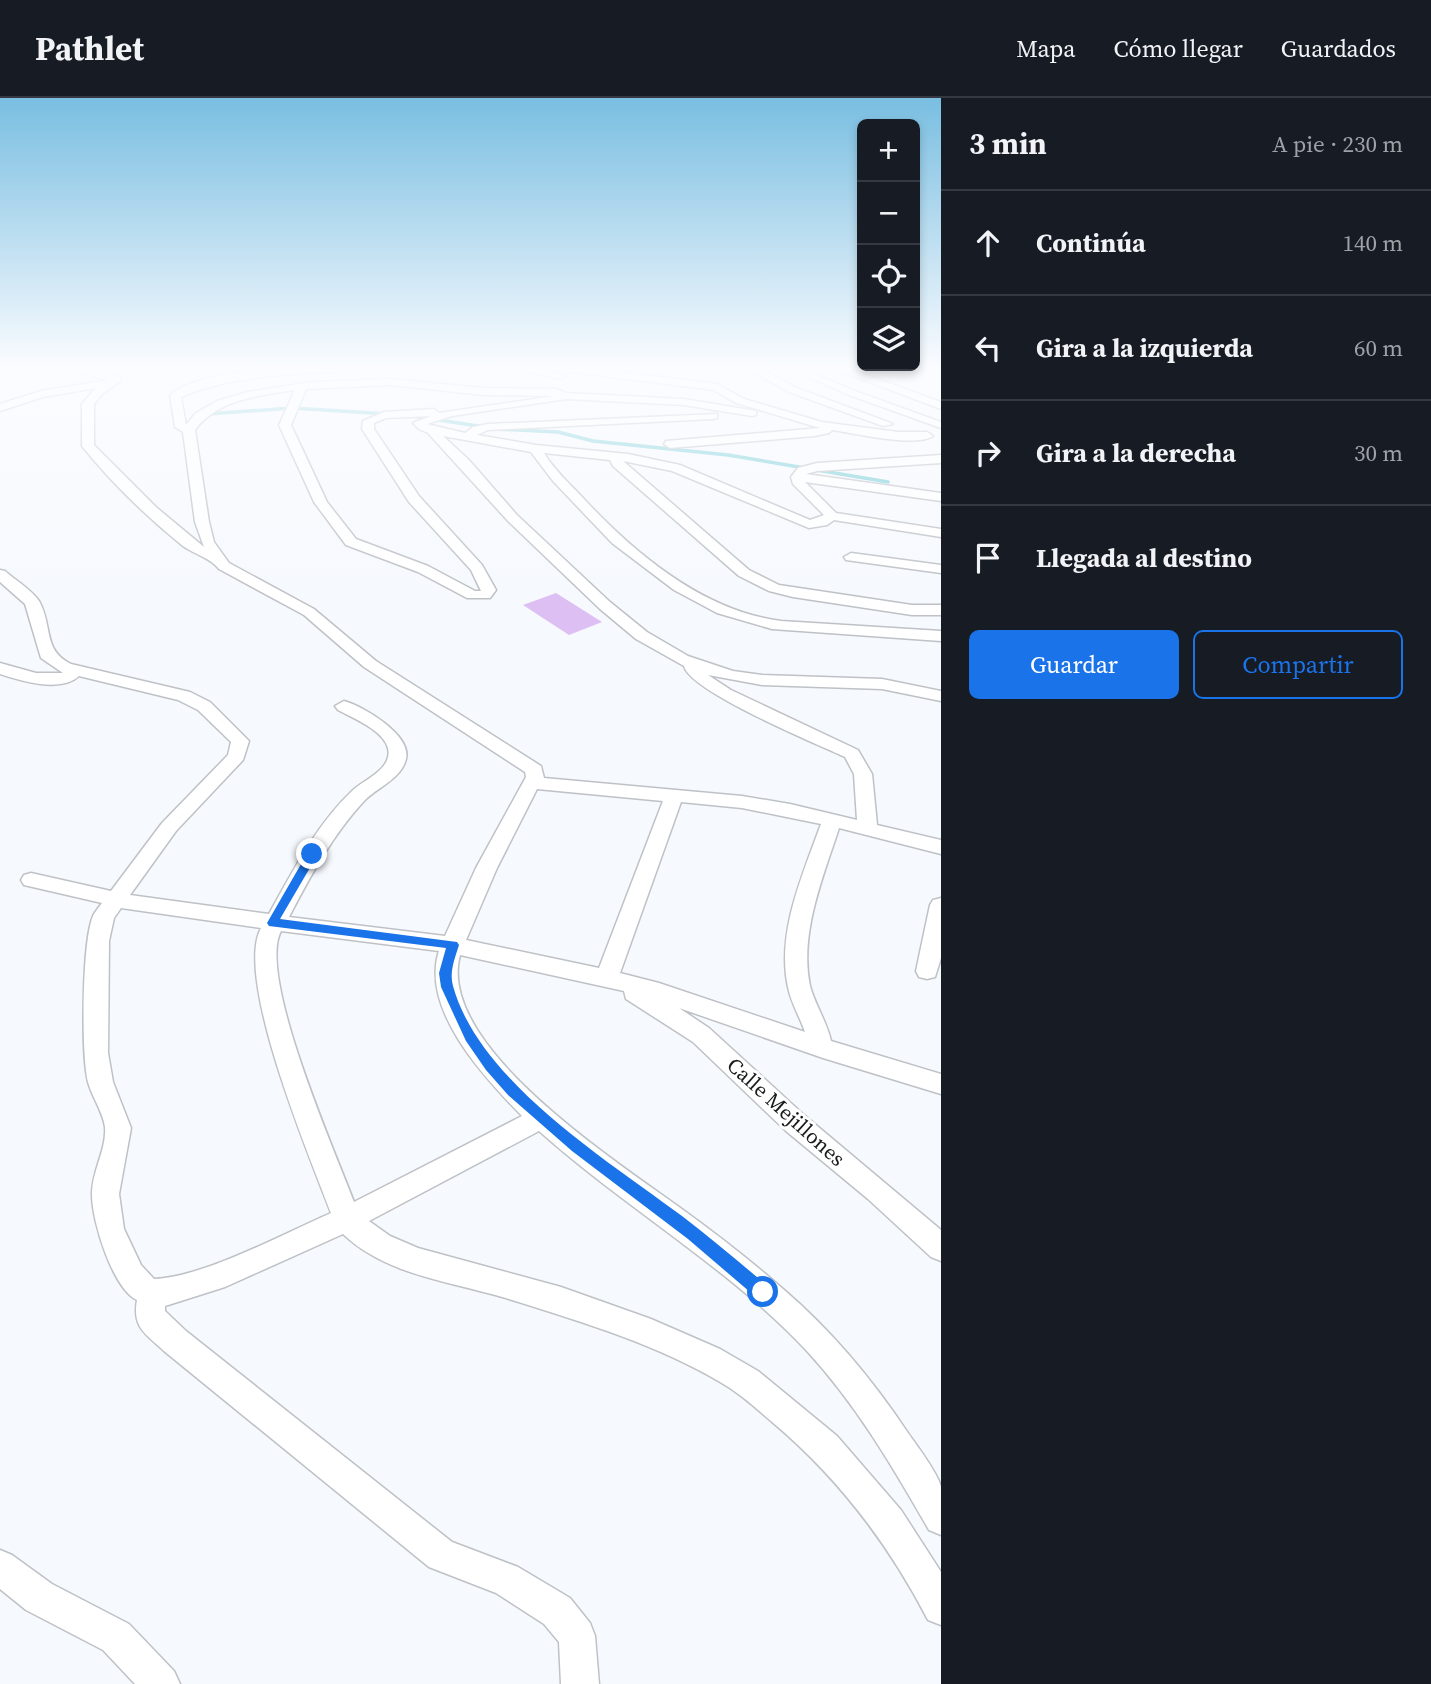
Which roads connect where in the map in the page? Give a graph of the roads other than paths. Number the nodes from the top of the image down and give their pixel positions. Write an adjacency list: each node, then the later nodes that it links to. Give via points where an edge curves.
1 (89, 440): 17 (street, via 89,446 183,540 205,557)
2 (190, 440): 17 (street, via 202,522)
3 (292, 440): 4 (street, via 328,517 343,535 465,592 485,595 489,590 477,568 414,499)
4 (375, 440)
5 (440, 440): 22 (street, via 601,604 664,652)
6 (484, 440): 9 (street)
7 (723, 440): 8 (street)
8 (670, 444)
9 (536, 449): 10 (street); 21 (street, via 593,518 615,537 687,590 727,611 779,625)
10 (616, 457): 14 (street, via 693,473 809,524); 20 (street, via 617,463 744,573 793,593)
11 (941, 458): 12 (street, via 817,467)
12 (797, 477): 13 (street); 14 (street)
13 (941, 497)
14 (832, 516): 15 (street)
15 (941, 533)
16 (851, 557): 18 (street)
17 (219, 559): 27 (street, via 235,573 309,612 370,664 530,765 535,777)
18 (941, 569)
19 (0, 574): 24 (street, via 32,602 47,655)
20 (941, 610)
21 (941, 636)
22 (692, 665): 25 (street, via 729,676 897,685); 30 (street, via 714,688 852,754 863,775)
23 (0, 668): 24 (street, via 61,679 73,674)
24 (71, 669): 33 (street, via 184,696 204,706 240,741 237,756 169,827)
25 (941, 696)
26 (344, 706): 35 (street, via 386,731 397,747 397,759 333,826)
27 (531, 783): 28 (street); 36 (street, via 503,830)
28 (675, 795): 29 (street, via 790,810); 38 (street, via 660,829)
29 (832, 821): 30 (street); 39 (street, via 800,928 797,963 798,984 820,1034)
30 (867, 828): 31 (street)
31 (941, 847)
32 (31, 880): 33 (street)
33 (117, 899): 35 (street); 44 (street, via 103,917 98,941 96,1053 118,1128 105,1194 110,1229 131,1275 140,1287)
34 (941, 905): 37 (street)
35 (273, 923): 36 (street); 42 (street, via 266,939 267,966 280,1042)
36 (453, 945): 38 (street); 41 (street, via 445,973 455,1010 491,1066)
37 (927, 971)
38 (618, 980): 39 (street); 43 (street, Calle Mejillones, via 701,1035 794,1123)
39 (820, 1047): 40 (street)
40 (941, 1084)
41 (543, 1117): 42 (street); 45 (street, via 694,1234 816,1339 892,1435)
42 (347, 1219): 44 (street, via 215,1277 173,1292); 47 (street, via 363,1236 393,1254 611,1319 687,1348 739,1376 794,1419 875,1499)
43 (941, 1248)
44 (153, 1293): 49 (street, via 149,1317 175,1341 441,1555 506,1579 557,1611 577,1636)
45 (941, 1518)
46 (0, 1567): 48 (street, via 40,1597 116,1637)
47 (941, 1607)
48 (161, 1684)
49 (580, 1684)

